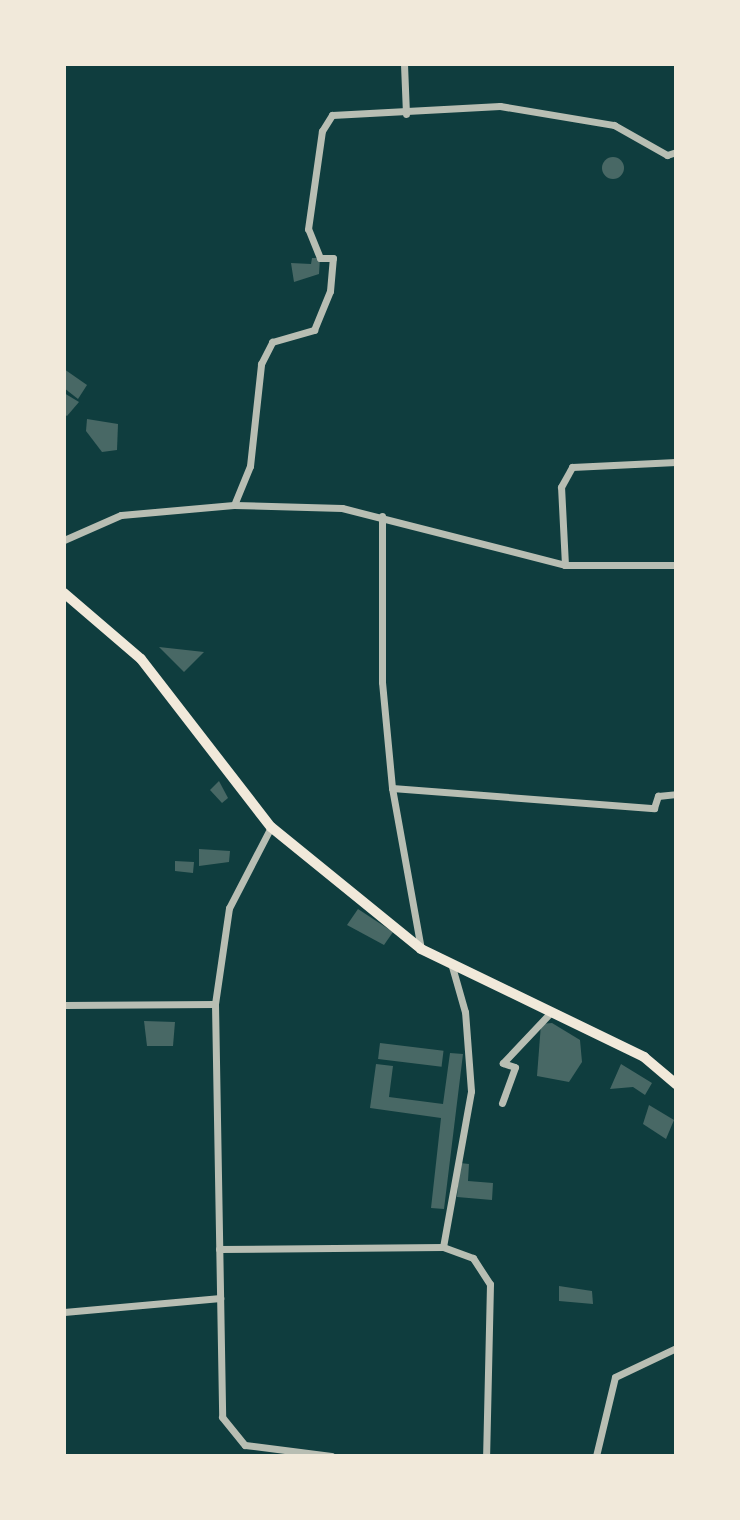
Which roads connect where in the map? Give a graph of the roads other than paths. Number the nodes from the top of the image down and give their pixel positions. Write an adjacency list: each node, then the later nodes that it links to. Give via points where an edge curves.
1 (404, 64): 2 (street)
2 (406, 114): 3 (street, via 500,106 614,125 667,155); 5 (street, via 332,115 322,131 308,229 320,258 333,258 330,291 314,330 272,342 261,364 250,466)
3 (676, 152)
4 (676, 462): 8 (street, via 572,467 561,487)
5 (234, 505): 6 (street); 7 (street, via 121,515)
6 (382, 516): 8 (street); 11 (street, via 382,682)
7 (64, 540)
8 (565, 565): 9 (street)
9 (676, 565)
10 (64, 593): 13 (main road, via 141,659)
11 (392, 788): 12 (street, via 654,808 658,796); 14 (street)
12 (676, 794)
13 (271, 827): 14 (main road); 16 (street, via 229,908)
14 (421, 949): 15 (main road)
15 (451, 963): 18 (main road); 21 (street, via 465,1012 471,1091)
16 (215, 1004): 17 (street); 22 (street)
17 (64, 1005)
18 (552, 1011): 19 (main road, via 644,1057); 20 (street, via 503,1063 515,1067)
19 (676, 1084)
20 (502, 1103)
21 (443, 1247): 22 (street); 29 (street, via 473,1258 490,1284)
22 (219, 1249): 23 (street)
23 (220, 1298): 24 (street); 26 (street, via 222,1417)
24 (64, 1312)
25 (676, 1348): 30 (street, via 615,1377)
26 (245, 1445): 27 (street); 28 (street)
27 (246, 1456)
28 (331, 1456)
29 (486, 1456)
30 (596, 1456)

